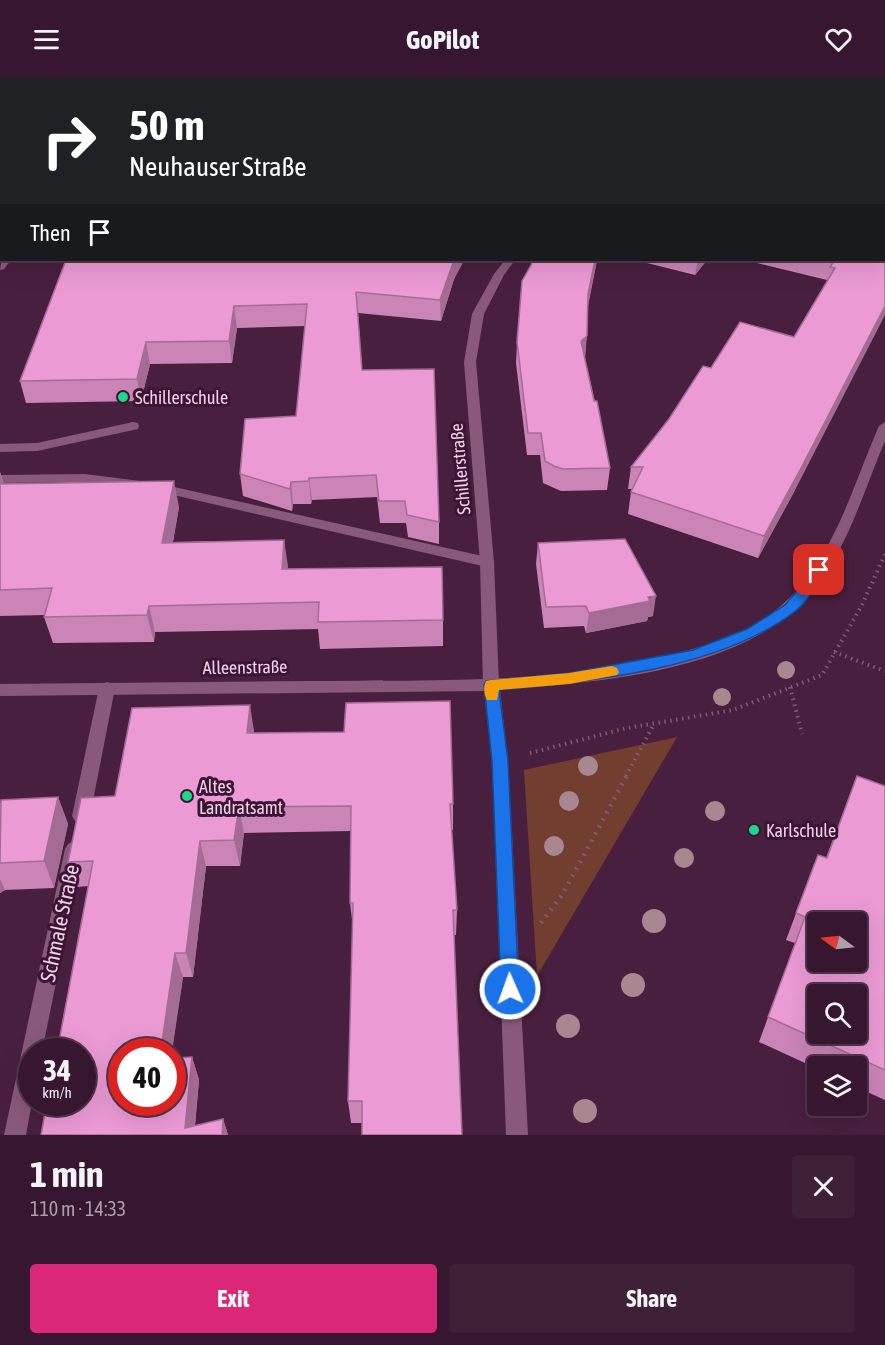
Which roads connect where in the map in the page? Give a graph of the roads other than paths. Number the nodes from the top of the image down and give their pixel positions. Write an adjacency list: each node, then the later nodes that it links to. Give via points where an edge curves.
1 (509, 261): 6 (street, Schillerstraße, via 478,314 470,362)
2 (133, 426): 4 (street, via 37,447)
3 (885, 426): 7 (street, Alleenstraße, via 829,554 790,609 752,632 695,654 569,679)
4 (0, 448)
5 (0, 479): 6 (street, via 85,478 156,488)
6 (488, 562): 7 (street, Schillerstraße)
7 (491, 685): 8 (street, Alleenstraße); 13 (street, Schillerstraße, via 500,761)
8 (107, 688): 9 (street, Alleenstraße); 10 (street, Schmale Straße)
9 (0, 690)
10 (35, 1038)
11 (19, 1116): 12 (street, Schmale Straße)
12 (15, 1135)
13 (517, 1135)

